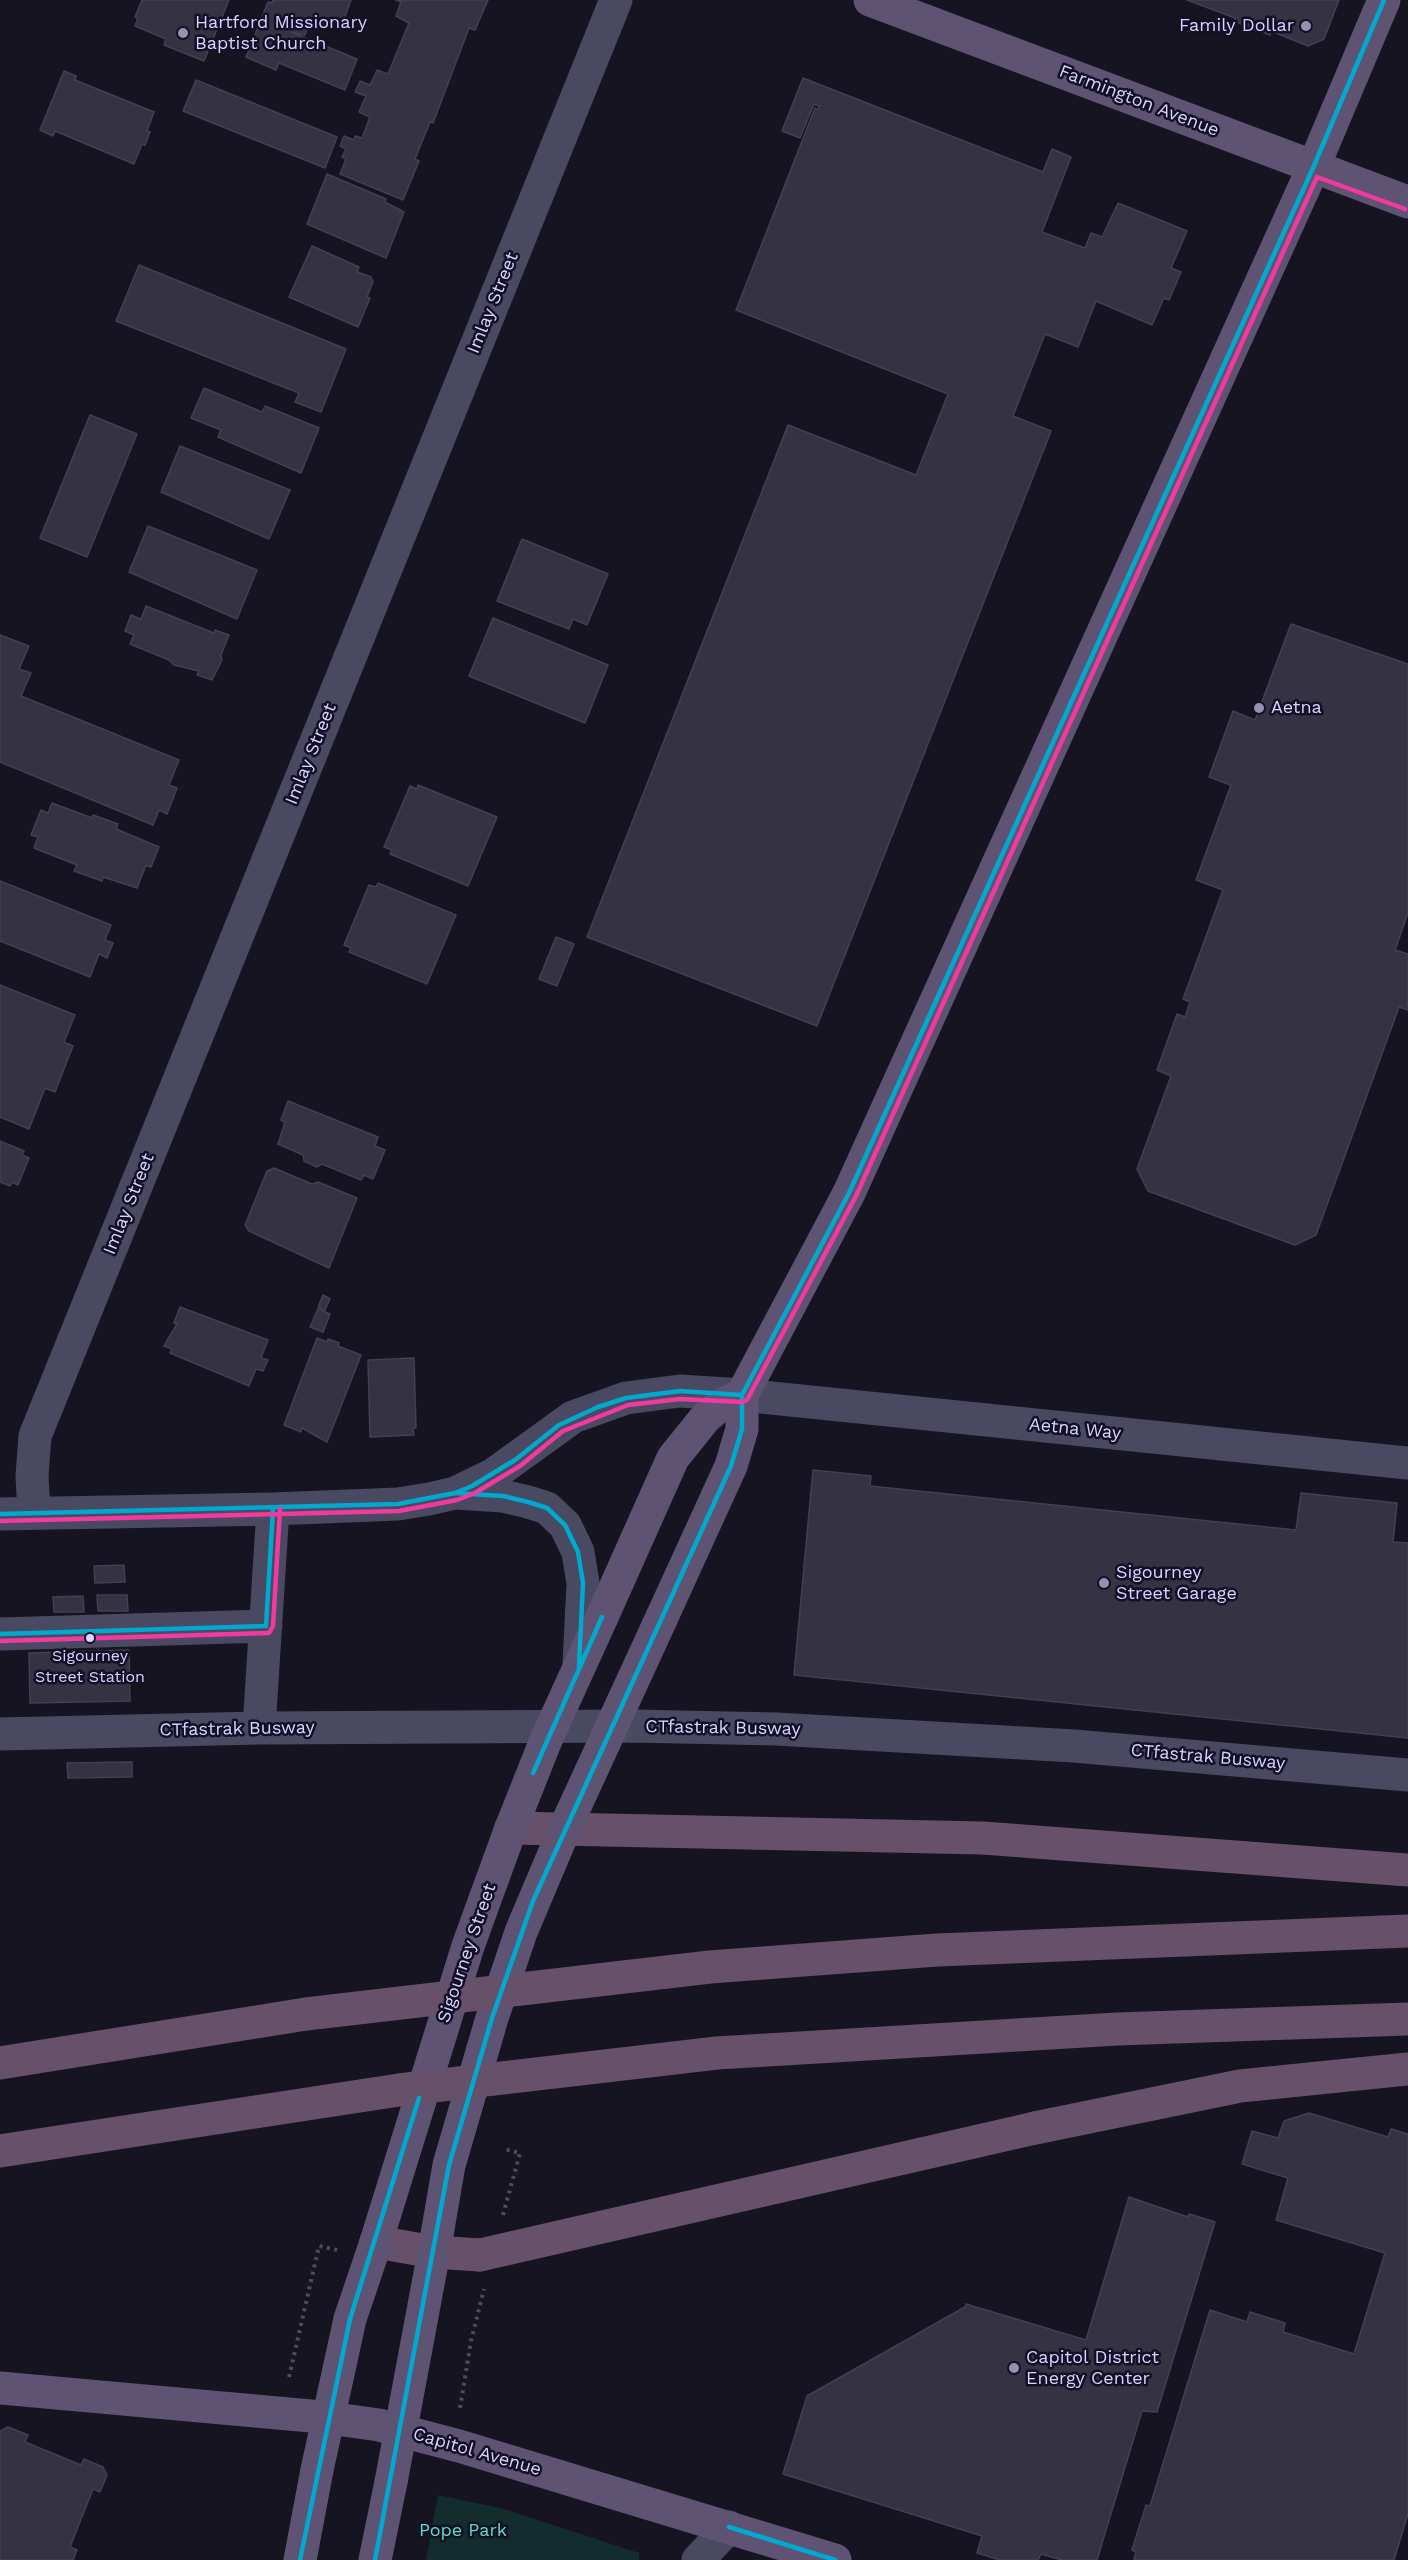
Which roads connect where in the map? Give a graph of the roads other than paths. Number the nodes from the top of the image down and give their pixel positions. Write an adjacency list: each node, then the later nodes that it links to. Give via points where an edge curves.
1 (616, 0): 10 (street, Imlay Street, via 35,1436)
2 (870, 0): 4 (main road, Farmington Avenue)
3 (1384, 0): 4 (main road)
4 (1313, 168): 5 (main road, Farmington Avenue); 6 (main road, via 849,1193)
5 (1408, 202)
6 (742, 1395): 7 (street, Aetna Way); 8 (street, Aetna Way, via 680,1391 626,1398 598,1407 560,1425 515,1460); 12 (main road, Sigourney Street, via 706,1417 673,1458); 19 (main road, bridge, via 742,1429 731,1466)
7 (1408, 1463)
8 (454, 1493): 9 (street, via 398,1504); 12 (street, via 522,1500 547,1508 558,1517 574,1541)
9 (273, 1509): 10 (street); 13 (street)
10 (34, 1513): 11 (street)
11 (0, 1514)
12 (592, 1617): 18 (main road, Sigourney Street, bridge, via 579,1666)
13 (266, 1626): 14 (street); 15 (street)
14 (0, 1634)
15 (259, 1728): 16 (street, CTfastrak Busway); 17 (street, CTfastrak Busway, via 777,1729 1157,1752)
16 (0, 1734)
17 (1408, 1775)
18 (512, 1828): 19 (highway); 26 (main road, Sigourney Street, bridge, via 468,1946)
19 (565, 1828): 20 (highway, via 983,1838); 27 (main road, bridge, via 529,1911 492,2018 449,2165)
20 (1408, 1870)
21 (1408, 1931): 23 (highway, bridge, via 937,1950 721,1966 306,2014)
22 (1408, 2019): 25 (highway, bridge, via 1117,2029 717,2053 388,2092)
23 (0, 2063)
24 (1408, 2069): 27 (highway, bridge, via 1275,2080 1170,2098 480,2255)
25 (0, 2151)
26 (376, 2242): 27 (highway); 30 (main road, Sigourney Street, bridge, via 350,2319)
27 (434, 2252): 31 (main road, bridge)
28 (0, 2388): 29 (main road, Capitol Avenue, via 380,2425)
29 (729, 2527): 32 (street); 33 (street); 34 (main road, Capitol Avenue)
30 (302, 2560)
31 (375, 2560)
32 (699, 2560)
33 (727, 2560)
34 (836, 2560)

